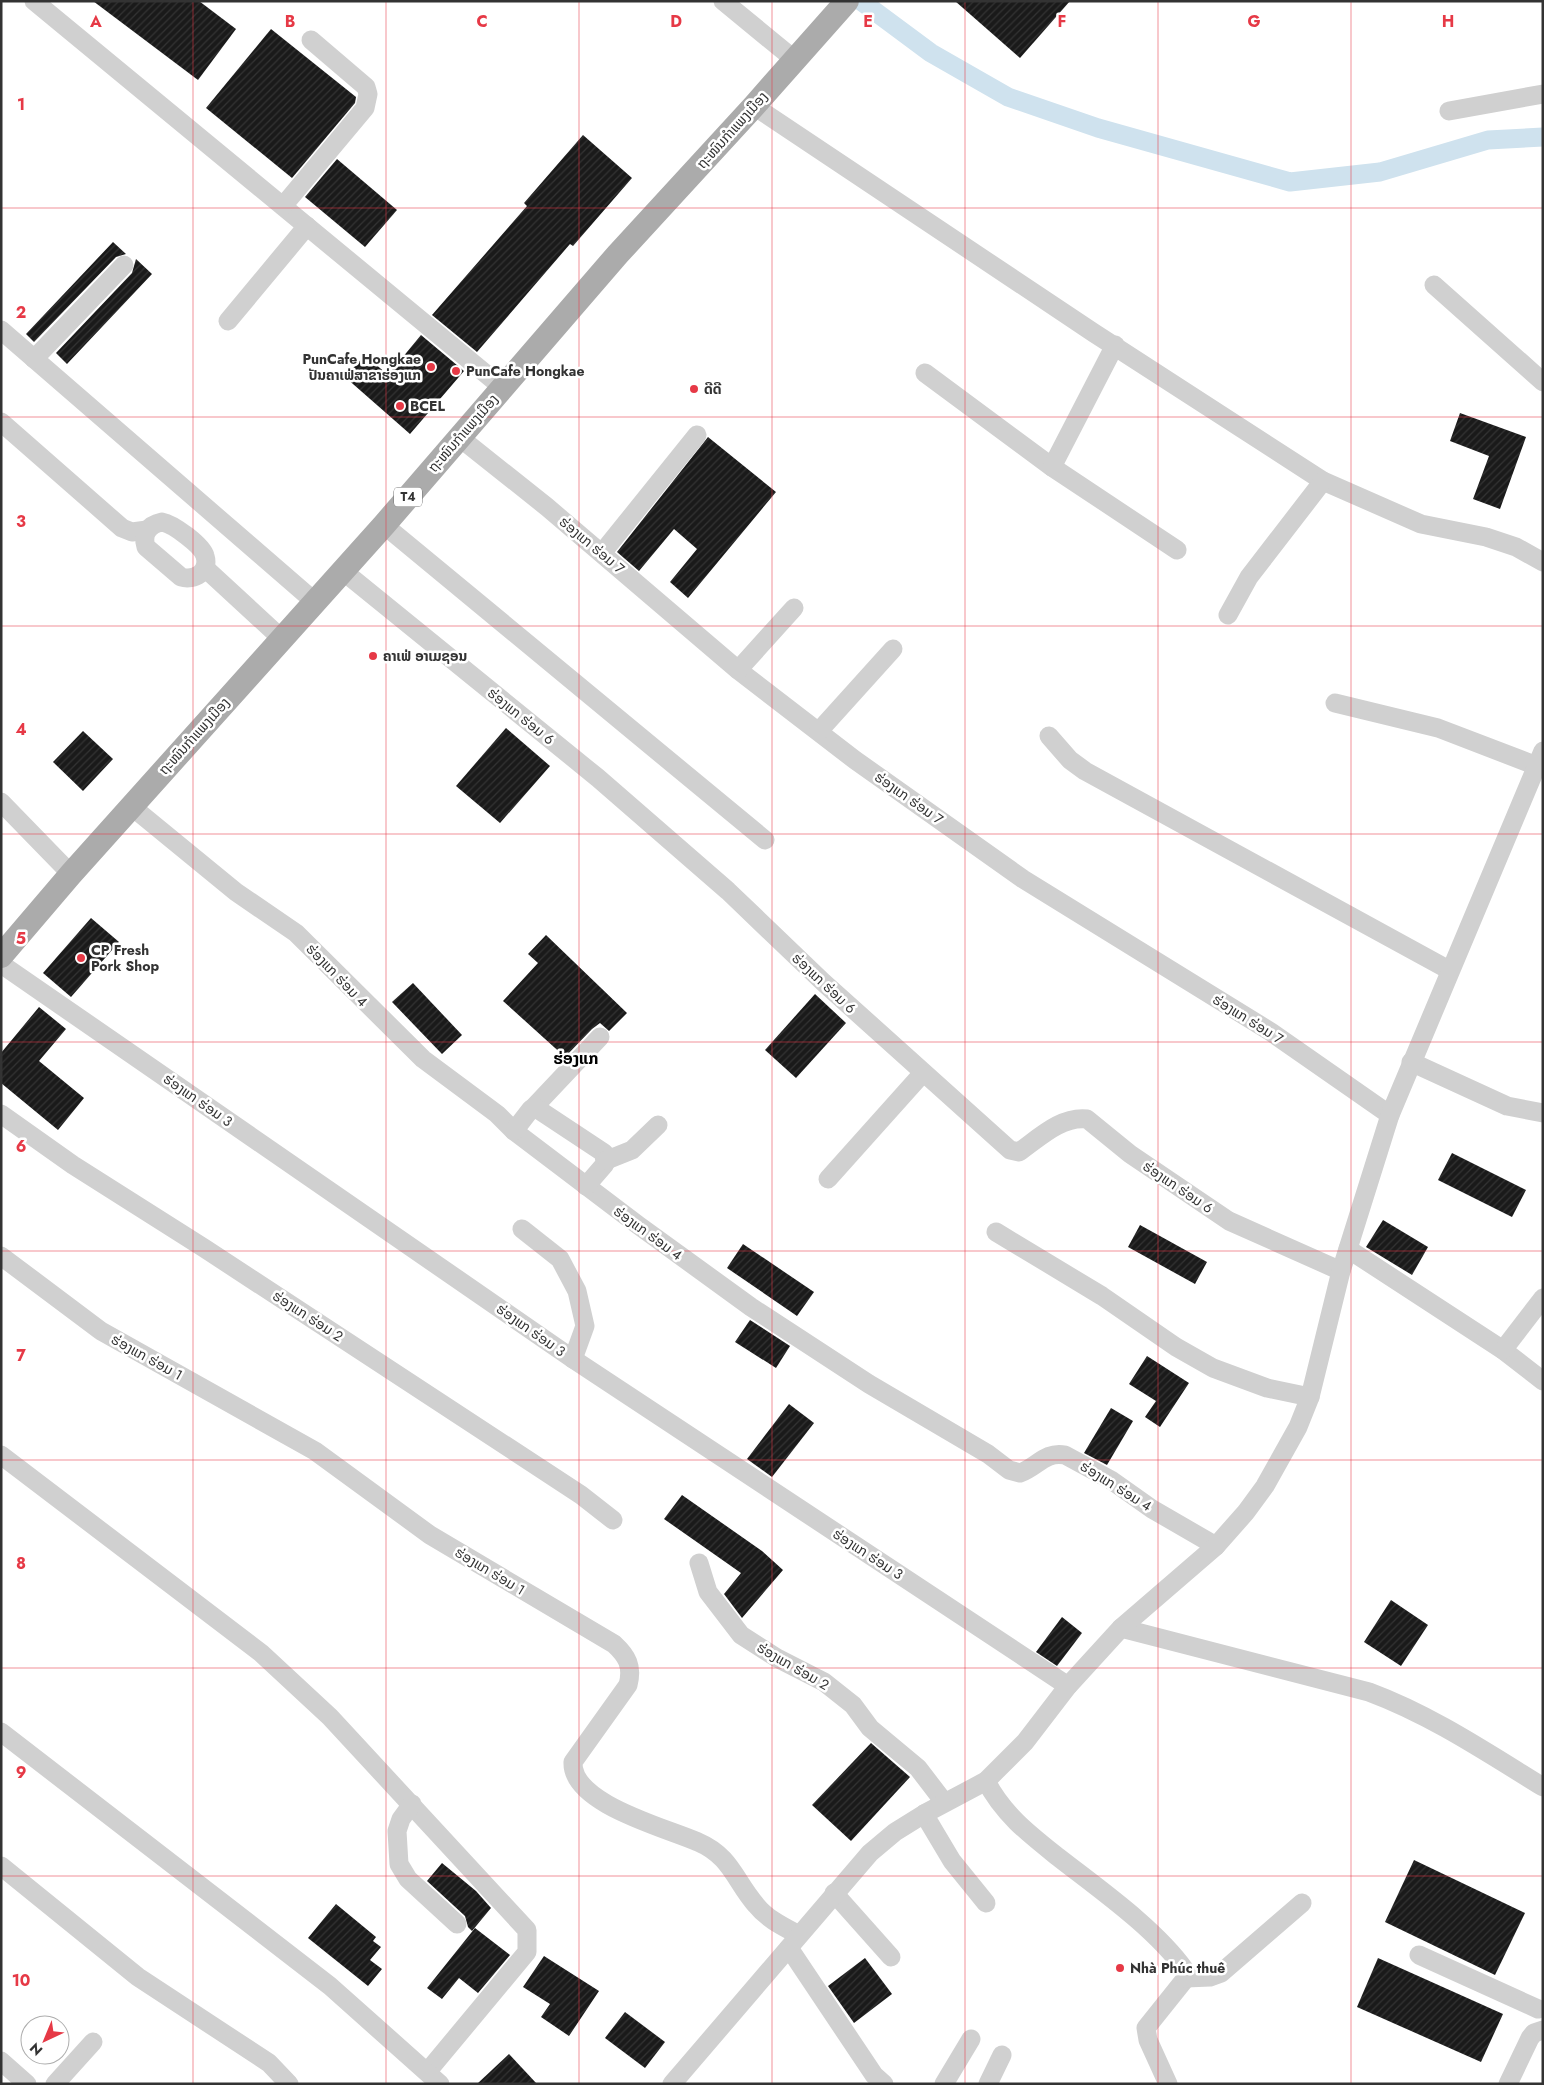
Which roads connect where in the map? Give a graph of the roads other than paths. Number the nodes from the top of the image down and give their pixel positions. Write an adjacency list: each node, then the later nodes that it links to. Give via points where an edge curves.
1 (34, 1): 9 (street)
2 (723, 1): 5 (street)
3 (847, 1): 5 (main road, ຖະໜົນກຳແພງເມືອງ / T4)
4 (311, 40): 9 (street, via 366,87 367,100 365,108)
5 (795, 60): 7 (main road, ຖະໜົນກຳແພງເມືອງ / T4)
6 (1543, 94): 8 (street)
7 (754, 106): 15 (street); 19 (main road, ຖະໜົນກຳແພງເມືອງ / T4, via 618,254)
8 (1449, 111)
9 (283, 206): 10 (street)
10 (307, 226): 13 (street); 19 (street)
11 (124, 266): 16 (street)
12 (1434, 285): 18 (street)
13 (228, 321)
14 (1, 330): 16 (street)
15 (1115, 345): 23 (street); 24 (street)
16 (34, 359): 32 (street)
17 (925, 373): 23 (street)
18 (1543, 382)
19 (503, 388): 22 (main road, ຖະໜົນກຳແພງເມືອງ / T4)
20 (1, 422): 26 (street, via 122,528 132,532)
21 (697, 435): 28 (street)
22 (459, 437): 25 (main road, ຖະໜົນກຳແພງເມືອງ / T4); 28 (street, ຮ່ອງແກ ຮ່ອມ 7)
23 (1052, 467): 27 (street)
24 (1323, 481): 29 (street, via 1421,524 1486,537 1516,547); 34 (street, via 1249,576)
25 (384, 525): 31 (main road, ຖະໜົນກຳແພງເມືອງ / T4); 44 (street)
26 (147, 530): 30 (street, via 162,522 173,526 203,552); 30 (street, via 146,547 181,577 197,576)
27 (1177, 550)
28 (602, 553): 37 (street, ຮ່ອງແກ ຮ່ອມ 7)
29 (1543, 562)
30 (205, 568): 35 (street)
31 (343, 571): 32 (main road, ຖະໜົນກຳແພງເມືອງ / T4); 51 (street, ຮ່ອງແກ ຮ່ອມ 6, via 598,778 728,891)
32 (315, 602): 35 (main road, ຖະໜົນກຳແພງເມືອງ / T4)
33 (794, 608): 37 (street)
34 (1228, 616)
35 (282, 639): 43 (main road, ຖະໜົນກຳແພງເມືອງ / T4)
36 (893, 649): 39 (street)
37 (738, 670): 39 (street, ຮ່ອງແກ ຮ່ອມ 7)
38 (1336, 702): 41 (street)
39 (818, 732): 55 (street, ຮ່ອງແກ ຮ່ອມ 7, via 1023,879 1271,1032)
40 (1050, 736): 48 (street, via 1085,772)
41 (1540, 758): 48 (street)
42 (1, 802): 45 (street)
43 (131, 806): 45 (main road, ຖະໜົນກຳແພງເມືອງ / T4); 57 (street, ຮ່ອງແກ ຮ່ອມ 4, via 236,892 296,933 423,1059 497,1114)
44 (766, 840)
45 (71, 874): 46 (main road, ຖະໜົນກຳແພງເມືອງ / T4)
46 (1, 956)
47 (1, 964): 68 (street, ຮ່ອງແກ ຮ່ອມ 3)
48 (1449, 970): 50 (street)
49 (600, 1037): 52 (street)
50 (1411, 1062): 53 (street, via 1508,1106); 55 (street)
51 (922, 1074): 59 (street); 65 (street, ຮ່ອງແກ ຮ່ອມ 6, via 1010,1150 1019,1152 1068,1121 1087,1119 1130,1154 1229,1221)
52 (533, 1108): 57 (street); 58 (street, via 604,1153)
53 (1543, 1113)
54 (1, 1114): 72 (street, ຮ່ອງແກ ຮ່ອມ 2, via 73,1165 581,1494)
55 (1390, 1116): 63 (street)
56 (658, 1125): 58 (street, via 632,1150)
57 (514, 1131): 60 (street, ຮ່ອງແກ ຮ່ອມ 4)
58 (606, 1160): 60 (street)
59 (828, 1179)
60 (586, 1186): 73 (street, ຮ່ອງແກ ຮ່ອມ 4, via 751,1307 1009,1470 1020,1473 1047,1455 1065,1454)
61 (522, 1230): 68 (street, via 560,1259 576,1291 585,1326)
62 (996, 1232): 70 (street, via 1213,1368 1267,1388)
63 (1348, 1249): 65 (street); 67 (street)
64 (1, 1256): 88 (street, ຮ່ອງແກ ຮ່ອມ 1, via 101,1331 315,1451 430,1535 614,1644 625,1654 631,1674 628,1685 573,1762 572,1768 579,1782 611,1804 649,1824 700,1842 723,1858 755,1905 780,1925)
65 (1341, 1271): 70 (street)
66 (1543, 1298): 67 (street)
67 (1503, 1350): 69 (street)
68 (573, 1359): 76 (street, ຮ່ອງແກ ຮ່ອມ 3)
69 (1543, 1381)
70 (1310, 1397): 73 (street, via 1298,1427 1265,1486)
71 (1, 1455): 81 (street, via 260,1653 330,1717)
72 (612, 1520)
73 (1216, 1546): 75 (street)
74 (699, 1563): 80 (street, ຮ່ອງແກ ຮ່ອມ 2, via 708,1592 741,1635 824,1682 853,1705 870,1728 918,1768)
75 (1121, 1628): 76 (street); 79 (street, via 1369,1692 1402,1704)
76 (1068, 1686): 78 (street, via 1025,1742)
77 (1, 1732): 98 (street, via 330,1986)
78 (986, 1781): 80 (street); 91 (street, via 995,1799 1013,1820 1128,1912 1180,1962 1186,1970)
79 (1543, 1787)
80 (944, 1802): 82 (street)
81 (412, 1804): 87 (street, via 400,1819 396,1831 400,1864 408,1879); 98 (street, via 520,1920 527,1930 528,1941 527,1952)
82 (924, 1814): 84 (street, via 870,1853); 85 (street, via 952,1861)
83 (1, 1866): 102 (street, via 138,1977 269,2063)
84 (834, 1893): 88 (street); 90 (street)
85 (986, 1902)
86 (1302, 1903): 91 (street, via 1221,1973)
87 (456, 1924)
88 (794, 1942): 99 (street); 103 (street)
89 (1419, 1956): 92 (street)
90 (891, 1957)
91 (1186, 1978): 106 (street, via 1146,2028 1148,2040)
92 (1540, 2001): 93 (street)
93 (1540, 2030): 107 (street, via 1530,2038)
94 (971, 2039): 104 (street)
95 (93, 2042): 101 (street)
96 (1002, 2055): 105 (street)
97 (1, 2061): 100 (street)
98 (434, 2078)
99 (875, 2081)
100 (27, 2084)
101 (55, 2084)
102 (289, 2084)
103 (672, 2084)
104 (944, 2084)
105 (988, 2084)
106 (1168, 2084)
107 (1508, 2084)

